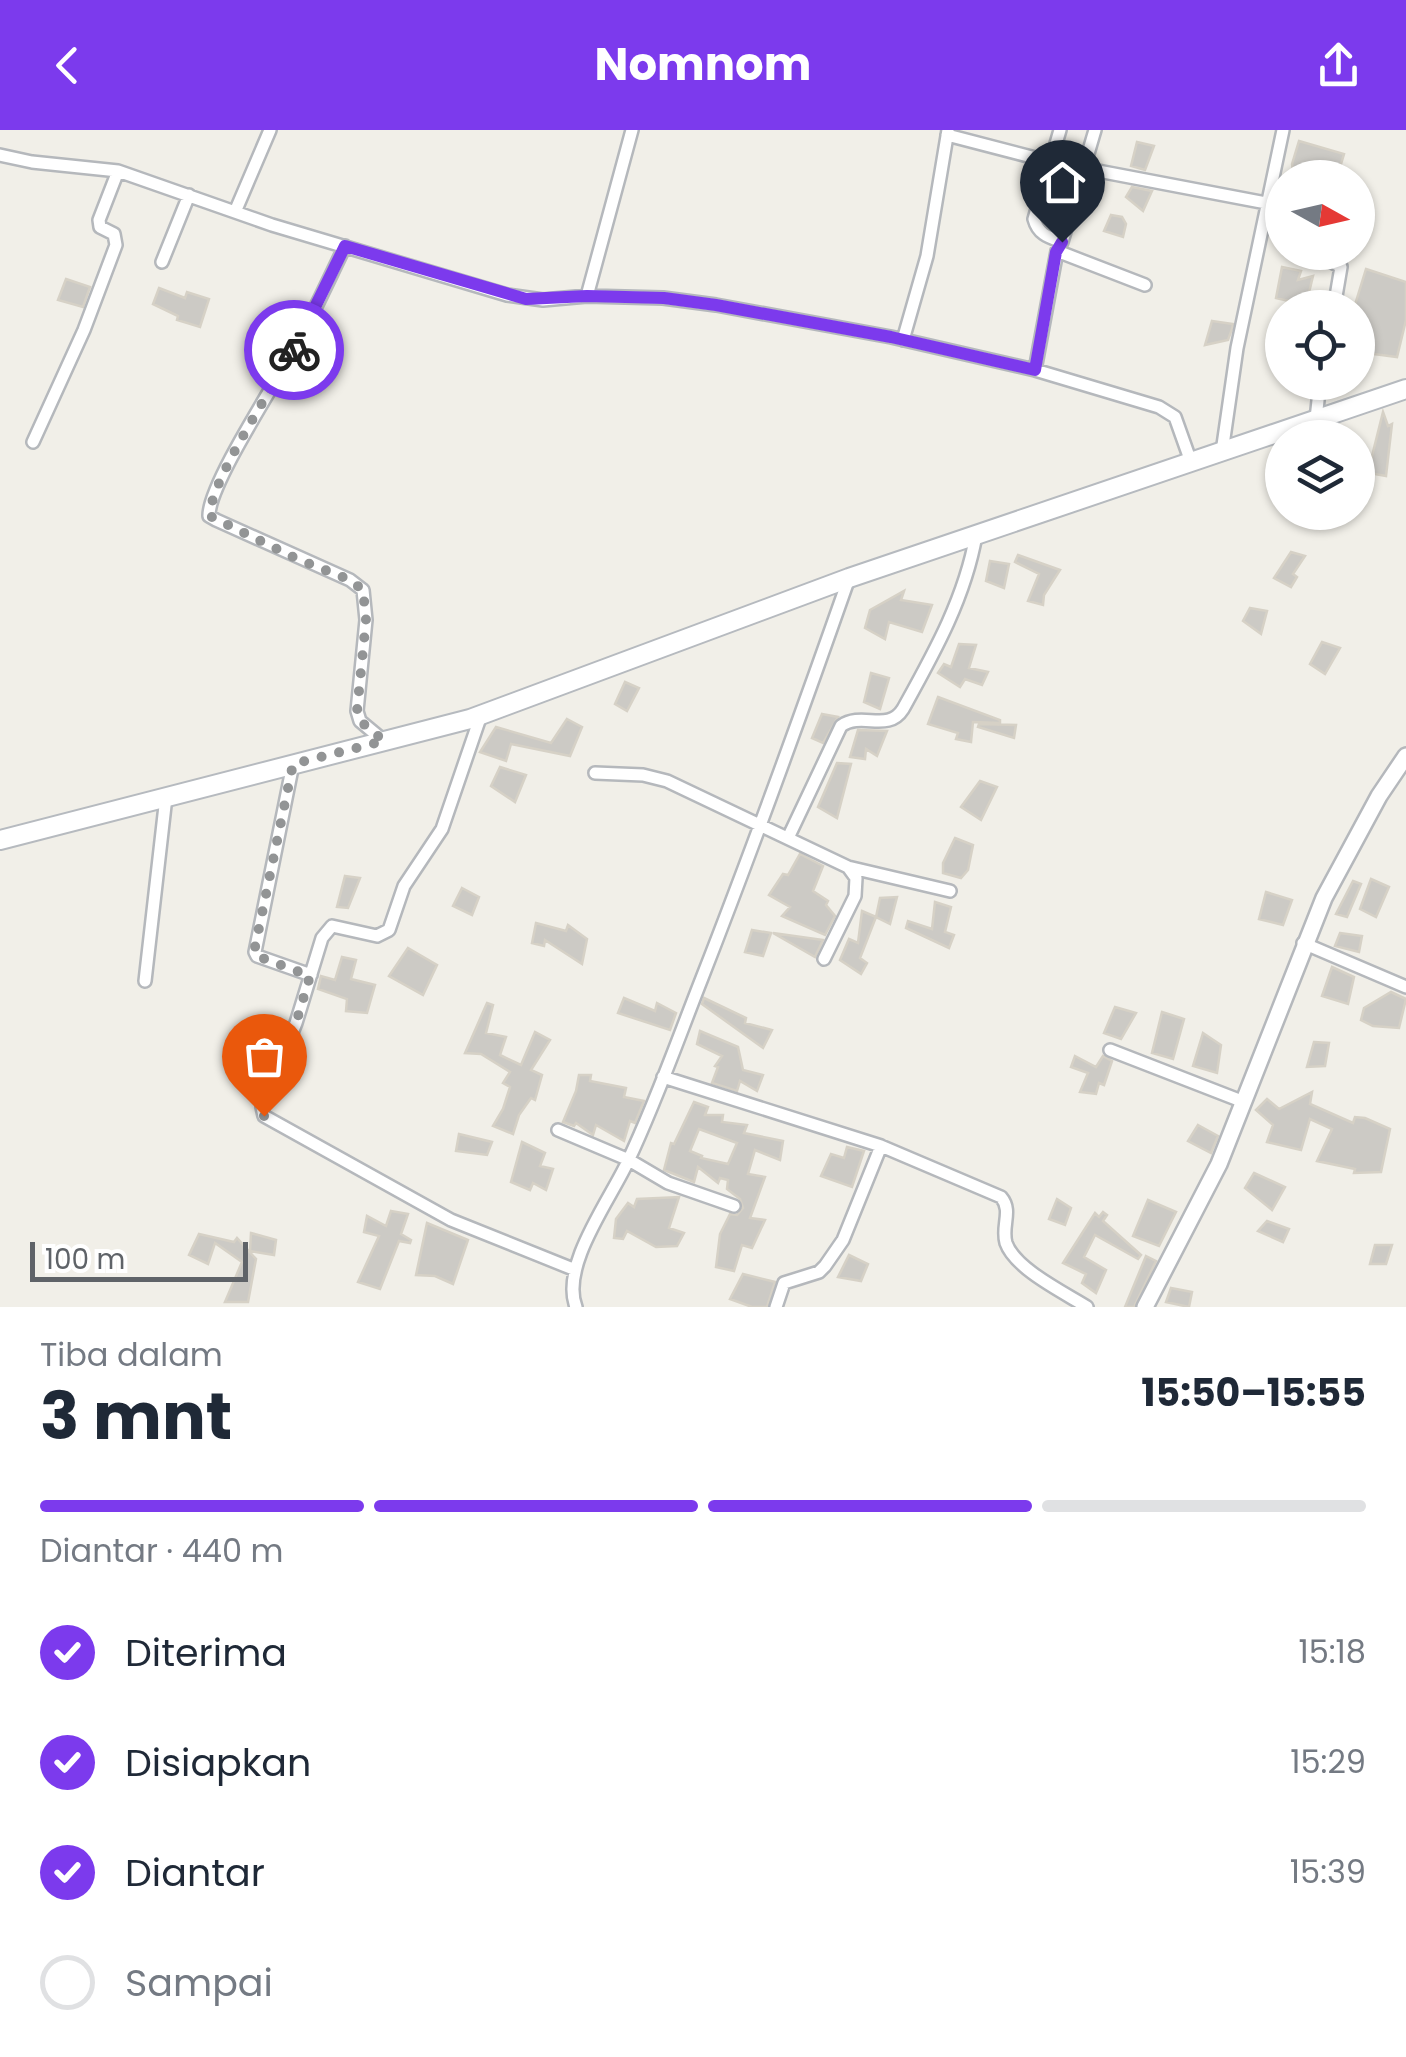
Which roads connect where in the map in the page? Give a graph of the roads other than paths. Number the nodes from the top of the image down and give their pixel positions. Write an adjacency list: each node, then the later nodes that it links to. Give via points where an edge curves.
1 (270, 130): 14 (street)
2 (632, 130): 20 (street)
3 (1060, 130): 9 (street)
4 (1094, 130): 10 (street)
5 (1283, 130): 8 (street)
6 (948, 133): 9 (street); 21 (street, via 927,256)
7 (0, 155): 11 (street)
8 (1276, 160)
9 (1051, 162): 10 (street); 17 (street, via 1034,219)
10 (1084, 169): 13 (street); 17 (street)
11 (118, 171): 12 (street); 27 (street, via 99,220 116,245)
12 (189, 195): 14 (street); 18 (street)
13 (1265, 203)
14 (236, 212): 16 (street)
15 (1265, 213): 28 (street)
16 (345, 246): 20 (street, via 526,299); 33 (street, via 209,509 216,520 363,590 357,711)
17 (1059, 246): 19 (street); 22 (street)
18 (162, 262)
19 (1146, 285)
20 (587, 296): 21 (street, via 716,305)
21 (903, 340): 22 (street)
22 (1035, 370): 29 (street, via 1159,406 1175,418)
23 (1406, 389): 25 (main road)
24 (1318, 400): 25 (street)
25 (1316, 420)
26 (1265, 437): 28 (main road)
27 (33, 442)
28 (1222, 452): 29 (main road)
29 (1191, 462): 30 (main road)
30 (976, 535): 31 (main road); 39 (street, via 960,596 904,709 886,723 852,719 840,726)
31 (849, 578): 32 (main road); 38 (street)
32 (482, 715): 33 (main road); 45 (street, via 442,828 404,886 388,930 377,936 332,926)
33 (384, 741): 35 (main road)
34 (1405, 760): 43 (street, via 1379,796)
35 (293, 764): 37 (main road); 45 (street, via 254,952)
36 (595, 773): 38 (street, via 668,781)
37 (166, 797): 40 (main road); 46 (street)
38 (761, 826): 39 (street); 49 (street)
39 (788, 838): 41 (street)
40 (0, 840)
41 (848, 868): 42 (street); 44 (street, via 856,878 855,896)
42 (950, 891)
43 (1303, 943): 47 (street); 50 (street)
44 (824, 958)
45 (310, 976): 55 (street, via 264,1116 451,1220)
46 (145, 982)
47 (1406, 987)
48 (1110, 1050): 50 (street)
49 (663, 1077): 52 (street); 53 (street)
50 (1244, 1102): 59 (street)
51 (558, 1130): 53 (street)
52 (880, 1146): 57 (street, via 842,1240 818,1272 784,1283); 58 (street, via 1001,1197 1015,1259)
53 (628, 1160): 54 (street, via 668,1183); 55 (street)
54 (734, 1206)
55 (573, 1269): 56 (street)
56 (576, 1307)
57 (776, 1307)
58 (1087, 1307)
59 (1145, 1307)

